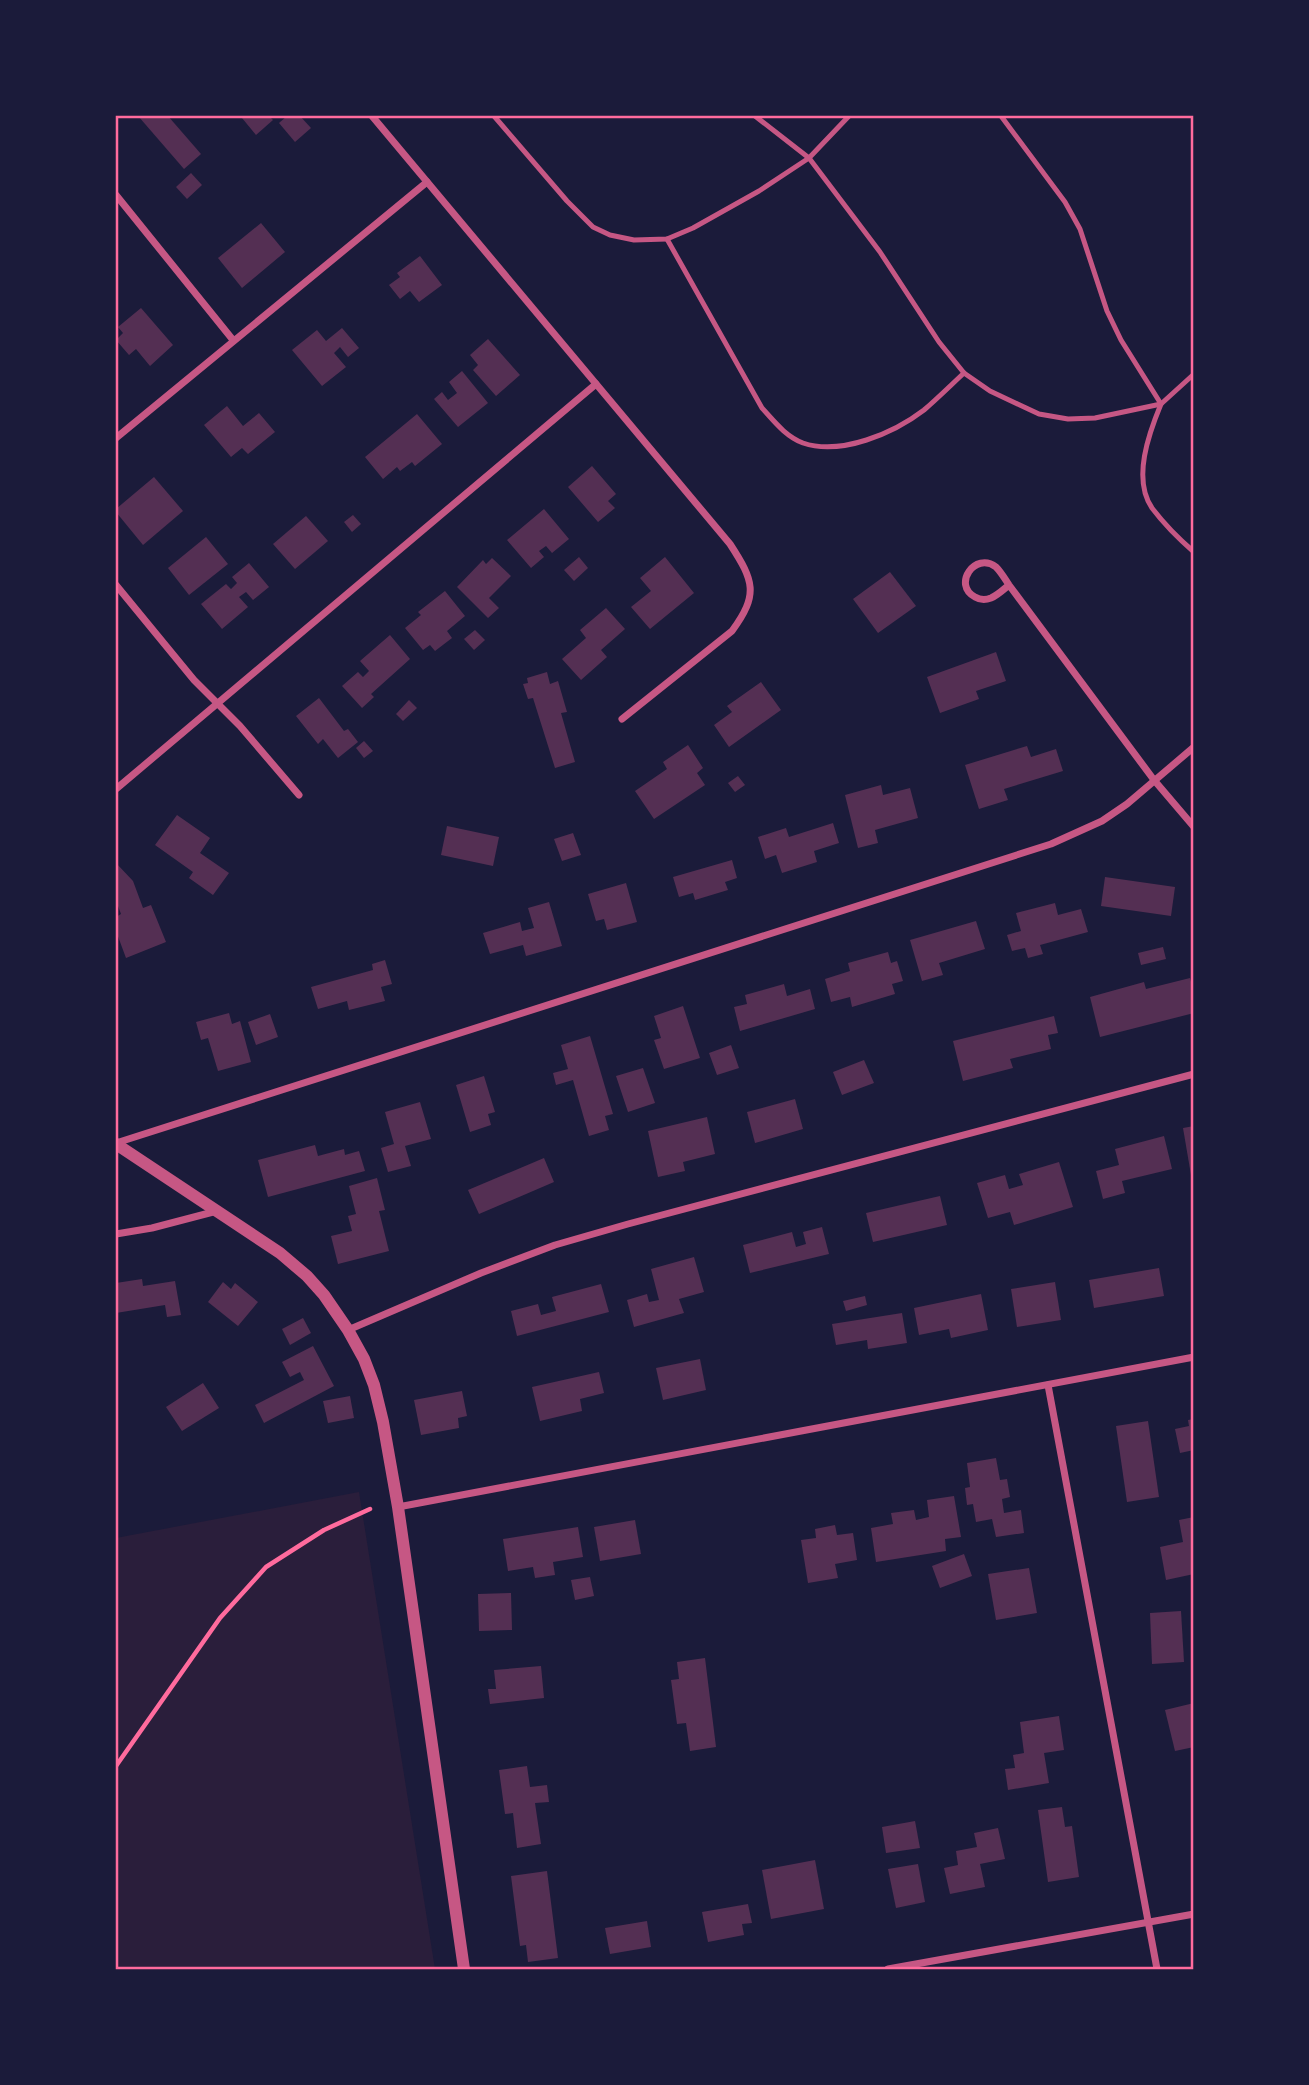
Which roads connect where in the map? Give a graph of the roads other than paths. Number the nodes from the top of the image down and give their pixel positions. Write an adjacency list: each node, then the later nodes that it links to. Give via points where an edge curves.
1 (372, 116): 7 (street)
2 (494, 116): 9 (lane, via 593,227 634,240)
3 (755, 116): 6 (lane)
4 (849, 116): 6 (lane)
5 (1001, 116): 14 (lane, via 1065,202 1080,229 1107,311)
6 (809, 158): 9 (lane, via 759,191); 11 (lane)
7 (427, 181): 10 (street); 13 (street)
8 (116, 195): 10 (street)
9 (667, 239): 11 (lane, via 762,408 781,430 801,442 841,446 898,427)
10 (233, 340): 15 (street)
11 (964, 373): 14 (lane, via 1039,414 1068,419)
12 (1194, 374): 14 (lane)
13 (596, 384): 19 (street); 20 (street, via 730,544 750,579 751,598 732,631)
14 (1161, 404): 16 (lane, via 1146,449 1145,488 1151,506)
15 (116, 438)
16 (1194, 552)
17 (116, 585): 19 (street)
18 (1009, 585): 18 (street, via 983,600 968,592 965,580 970,568 988,563); 22 (street)
19 (218, 704): 23 (street); 24 (street)
20 (622, 719)
21 (1194, 747): 22 (street)
22 (1154, 780): 25 (street); 27 (street, via 1102,821 1051,844)
23 (116, 789)
24 (299, 795)
25 (1194, 827)
26 (1194, 1074): 30 (street, via 555,1245)
27 (116, 1143): 28 (street)
28 (218, 1211): 29 (street); 30 (street, via 307,1276)
29 (116, 1234)
30 (348, 1330): 33 (street, via 374,1385)
31 (1194, 1357): 32 (street)
32 (1048, 1385): 33 (street); 35 (street)
33 (398, 1507): 36 (street)
34 (1194, 1914): 35 (street)
35 (1149, 1923): 37 (street); 38 (street)
36 (464, 1969)
37 (888, 1969)
38 (1157, 1969)

